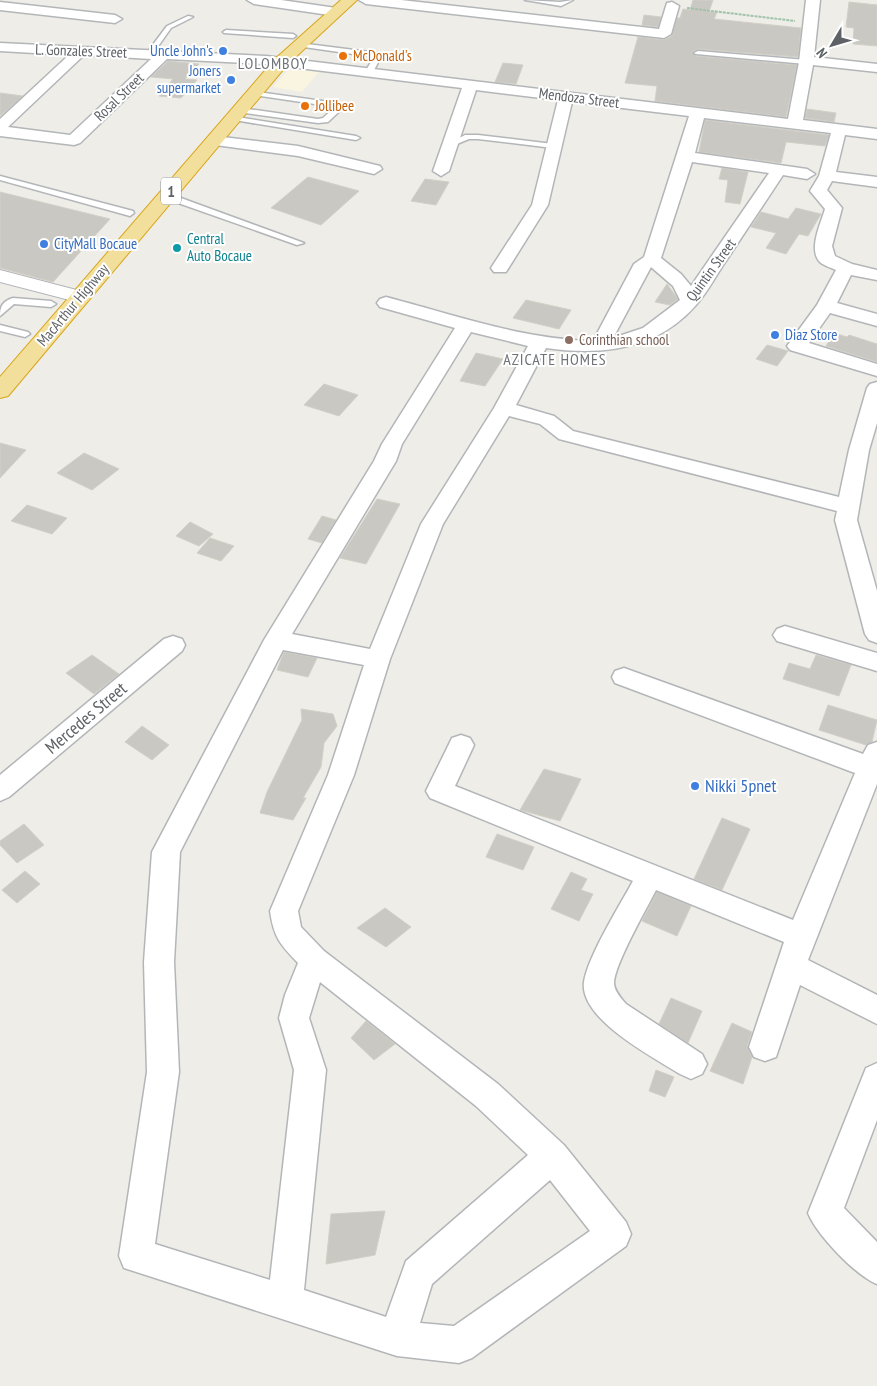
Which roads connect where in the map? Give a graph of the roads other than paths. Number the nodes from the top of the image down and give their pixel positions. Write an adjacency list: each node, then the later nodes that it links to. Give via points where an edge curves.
1 (254, 0): 9 (street)
2 (350, 0): 9 (highway, MacArthur Highway / 1)
3 (366, 0): 7 (street, via 664,34)
4 (528, 0): 5 (lane, via 561,4)
5 (570, 0)
6 (813, 0): 19 (street)
7 (672, 6)
8 (1, 7): 11 (street)
9 (331, 7): 13 (highway, MacArthur Highway / 1)
10 (190, 17): 17 (lane, via 169,27)
11 (115, 19)
12 (226, 32): 13 (lane, via 251,32)
13 (296, 41): 18 (highway, MacArthur Highway / 1); 21 (lane, via 378,55)
14 (2, 49): 15 (street, L. Gonzales Street)
15 (82, 50): 17 (street, L. Gonzales Street); 30 (street)
16 (698, 53): 19 (lane)
17 (157, 54): 18 (street, L. Gonzales Street); 32 (street, Rosal Street, via 74,140)
18 (273, 61): 21 (street, Mendoza Street); 23 (highway, MacArthur Highway / 1); 47 (highway, MacArthur Highway / 1)
19 (806, 61): 20 (street); 29 (street)
20 (877, 68)
21 (369, 72): 22 (street, Mendoza Street)
22 (471, 84): 25 (street, Mendoza Street); 36 (street)
23 (254, 92): 24 (lane); 28 (highway, MacArthur Highway / 1)
24 (277, 96): 27 (lane); 27 (lane, via 340,107 325,120 318,121)
25 (566, 96): 26 (street, Mendoza Street); 37 (street)
26 (698, 112): 29 (street, Mendoza Street); 38 (street)
27 (264, 113): 28 (lane)
28 (237, 114): 34 (lane); 35 (highway, MacArthur Highway / 1)
29 (794, 124): 31 (street, Mendoza Street)
30 (0, 127)
31 (839, 130): 33 (street, Mendoza Street); 43 (street)
32 (0, 131)
33 (877, 134)
34 (356, 138)
35 (214, 141): 39 (street, via 298,151); 46 (highway, MacArthur Highway / 1)
36 (452, 144): 37 (lane, via 468,137 478,137); 40 (street)
37 (553, 146): 51 (street, via 540,205)
38 (686, 156): 41 (street); 50 (street)
39 (374, 169)
40 (441, 171)
41 (778, 171): 42 (street); 57 (street, Quintin Street)
42 (807, 174)
43 (827, 176): 45 (street); 52 (street, via 818,191 834,208 822,246 828,259)
44 (0, 178): 47 (lane)
45 (877, 182)
46 (167, 196): 49 (lane); 56 (highway, MacArthur Highway / 1)
47 (130, 213): 48 (highway, MacArthur Highway / 1)
48 (111, 235)
49 (300, 243)
50 (652, 260): 57 (street, via 678,282); 66 (street, via 642,264)
51 (500, 268)
52 (846, 268): 53 (street); 59 (street)
53 (877, 275)
54 (0, 276): 56 (street)
55 (0, 286): 56 (street)
56 (65, 296): 60 (lane, via 13,301); 64 (highway, MacArthur Highway / 1); 70 (highway, MacArthur Highway / 1)
57 (690, 301): 66 (street, Quintin Street, via 642,336)
58 (386, 303): 62 (street, Quintin Street)
59 (826, 306): 61 (street); 68 (street, via 797,346)
60 (0, 313)
61 (877, 320)
62 (467, 324): 65 (street, Quintin Street); 75 (street)
63 (0, 328): 64 (lane)
64 (25, 334): 67 (highway, MacArthur Highway / 1)
65 (539, 343): 66 (street, Quintin Street); 71 (street)
66 (600, 346)
67 (12, 349)
68 (877, 370)
69 (877, 388): 72 (street, via 859,450)
70 (0, 392)
71 (504, 408): 72 (street, via 547,420 566,435); 77 (street, via 432,524)
72 (849, 507): 74 (street, via 846,520)
73 (785, 634): 78 (street)
74 (877, 634)
75 (276, 640): 77 (street); 93 (street, via 166,852 159,962 164,1072 136,1256)
76 (173, 645): 82 (street, Mercedes Street)
77 (378, 659): 85 (street, via 341,775 284,910 288,932)
78 (877, 662)
79 (624, 677): 81 (street)
80 (461, 745): 83 (street, via 439,791)
81 (874, 760): 84 (street)
82 (0, 790)
83 (650, 874): 84 (street); 89 (street, via 599,983 604,1002 615,1014)
84 (801, 936): 86 (street)
85 (314, 960): 91 (street, via 487,1095); 93 (street, via 294,1018 310,1070)
86 (792, 966): 87 (street); 88 (street)
87 (877, 1010)
88 (765, 1047)
89 (691, 1064)
90 (877, 1078): 92 (street, via 826,1213)
91 (552, 1156): 94 (street, via 418,1273); 94 (street, via 614,1234 459,1345)
92 (877, 1267)
93 (285, 1302): 94 (street)
94 (397, 1338)

